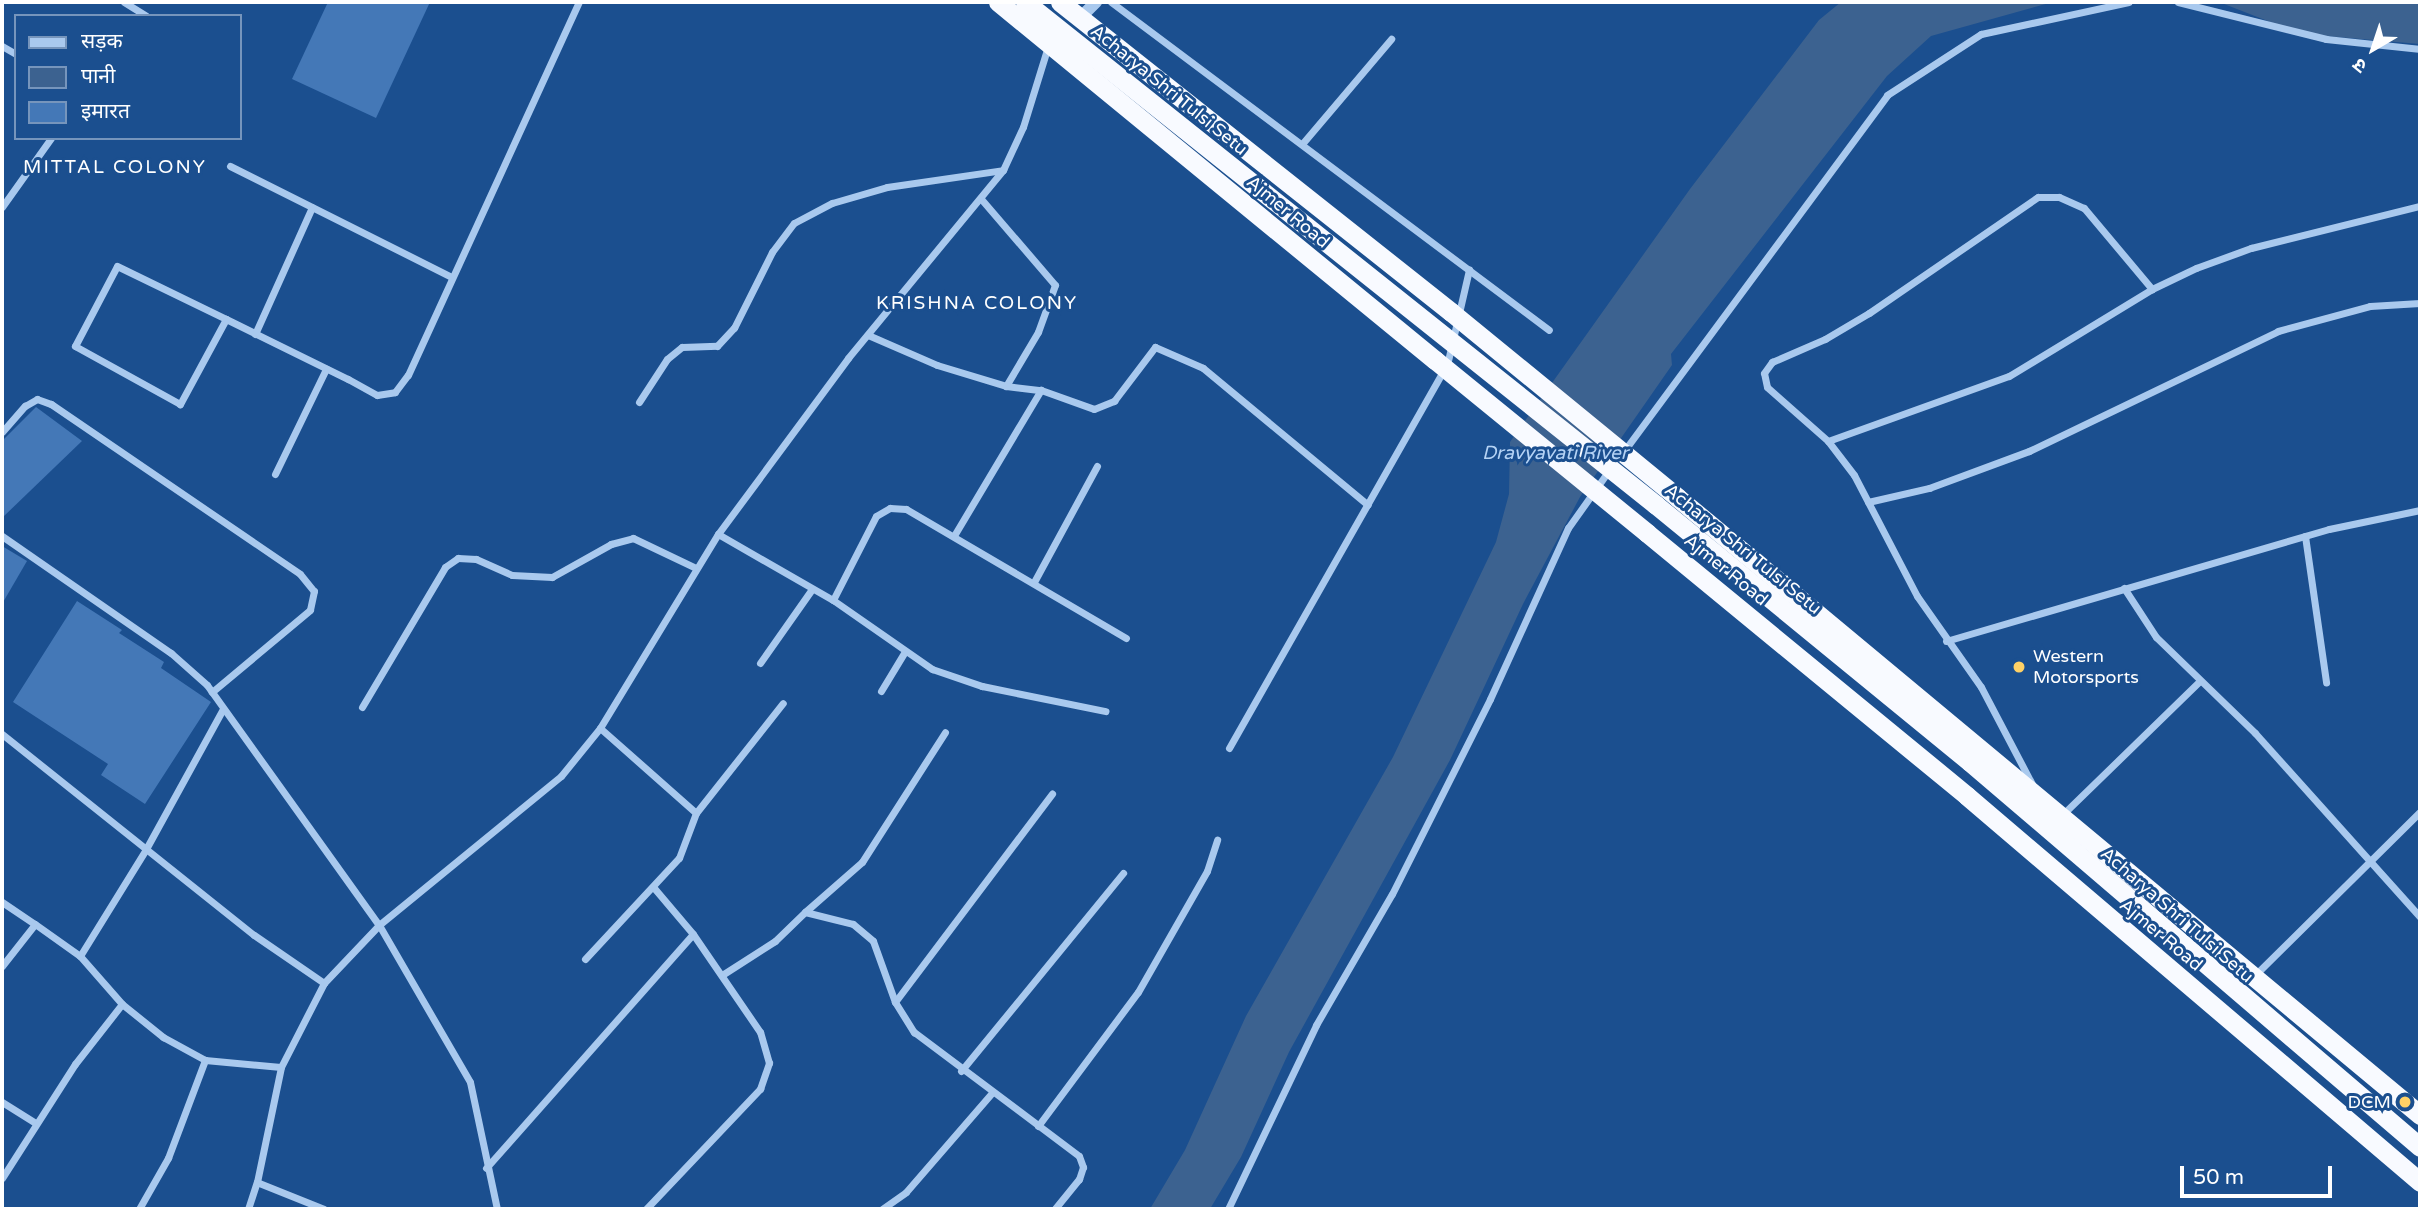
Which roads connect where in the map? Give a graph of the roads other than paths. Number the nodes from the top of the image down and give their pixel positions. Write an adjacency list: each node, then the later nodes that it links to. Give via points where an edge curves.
1 (124, 2): 10 (street)
2 (579, 2): 24 (street)
3 (998, 2): 13 (highway, Ajmer Road)
4 (1025, 2): 99 (highway, Acharya Shri Tulsi Setu, bridge, via 1730,564 1970,762 2149,920)
5 (1060, 2): 11 (highway, Ajmer Road)
6 (1096, 2): 11 (street)
7 (1111, 2): 16 (street)
8 (2129, 2): 111 (street, via 1981,34 1887,95 1799,209 1568,528 1490,699 1392,894 1317,1025)
9 (2178, 2): 14 (street, via 2326,39)
10 (143, 14)
11 (1080, 18): 68 (highway, Ajmer Road, bridge, via 1451,312)
12 (1391, 40): 16 (street)
13 (1049, 42): 18 (street, via 1023,127); 103 (highway, Ajmer Road, bridge, via 1968,796)
14 (2420, 49)
15 (50, 140): 21 (street)
16 (1302, 144): 23 (street)
17 (230, 166): 22 (street)
18 (1003, 170): 19 (street); 34 (street, via 887,187 832,203 794,223 772,251 734,328 717,346 682,347 667,359)
19 (982, 200): 30 (street); 32 (street, via 1055,285 1038,332)
20 (2420, 206): 25 (street, via 2252,248)
21 (2, 207)
22 (312, 207): 24 (street); 29 (street)
23 (1469, 270): 28 (street); 40 (street, via 1447,365)
24 (452, 277): 31 (street, via 408,375 395,392 377,395)
25 (2151, 289): 36 (street, via 2009,376); 36 (street, via 2084,208 2059,197 2038,197 1868,313 1825,339 1772,362 1764,373 1768,387)
26 (2420, 303): 39 (street, via 2370,306 2278,331 2029,451 1929,488)
27 (226, 319): 27 (street, via 117,266 75,346 180,404); 29 (street)
28 (1549, 330)
29 (255, 334): 31 (street)
30 (868, 335): 32 (street, via 937,365); 42 (street)
31 (326, 369): 38 (street)
32 (1006, 386): 33 (street)
33 (1041, 390): 40 (street, via 1094,410 1115,401 1155,347 1203,368); 43 (street)
34 (639, 402)
35 (2, 432): 58 (street, via 37,399 51,404 300,573 314,591 310,610)
36 (1828, 440): 39 (street)
37 (1097, 466): 47 (street)
38 (275, 474)
39 (1868, 502): 52 (street)
40 (1368, 505): 66 (street)
41 (2420, 510): 45 (street)
42 (718, 534): 46 (street); 49 (street)
43 (955, 534): 47 (street); 50 (street, via 906,509 890,508 876,516)
44 (2, 536): 58 (street, via 171,653)
45 (2305, 536): 48 (street); 56 (street)
46 (696, 568): 60 (street, via 633,538 611,544 552,577 512,575 476,559 458,558 445,567); 63 (street)
47 (1034, 582): 51 (street)
48 (2124, 587): 52 (street); 55 (street, via 2156,637)
49 (812, 589): 50 (street); 54 (street)
50 (833, 600): 53 (street)
51 (1126, 638)
52 (1946, 641): 68 (street, via 1999,718)
53 (904, 653): 57 (street); 62 (street, via 932,669 982,686)
54 (760, 663)
55 (2199, 682): 71 (street); 74 (street, via 2255,733)
56 (2326, 682)
57 (881, 691)
58 (212, 692): 61 (street)
59 (783, 703): 70 (street)
60 (362, 708)
61 (223, 709): 73 (street); 81 (street)
62 (1105, 711)
63 (600, 728): 70 (street); 81 (street, via 561,776 520,813)
64 (945, 732): 78 (street, via 862,862)
65 (2, 734): 73 (street)
66 (1229, 748)
67 (1052, 794): 89 (street)
68 (2038, 797): 71 (highway, Ajmer Road)
69 (2420, 812): 74 (street)
70 (696, 813): 76 (street, via 679,858)
71 (2060, 817): 87 (highway, Ajmer Road)
72 (1217, 840): 98 (street, via 1207,871 1138,992)
73 (146, 849): 83 (street); 88 (street, via 254,935)
74 (2373, 862): 79 (street); 87 (street)
75 (1123, 873): 93 (street)
76 (655, 889): 82 (street); 84 (street)
77 (2, 902): 80 (street)
78 (805, 912): 86 (street, via 775,941); 89 (street, via 852,924 873,941)
79 (2420, 917)
80 (34, 924): 83 (street); 85 (street)
81 (379, 925): 88 (street); 100 (street, via 470,1082 484,1131)
82 (693, 934): 86 (street); 100 (street)
83 (80, 956): 90 (street)
84 (585, 959)
85 (2, 966)
86 (722, 975): 108 (street, via 760,1032 769,1063 760,1089)
87 (2252, 977): 96 (highway, Ajmer Road)
88 (324, 983): 92 (street)
89 (895, 1002): 93 (street, via 914,1032)
90 (122, 1004): 91 (street, via 163,1037); 97 (street)
91 (205, 1060): 92 (street); 104 (street, via 169,1158)
92 (281, 1067): 102 (street)
93 (961, 1071): 94 (street)
94 (991, 1094): 98 (street); 109 (street, via 906,1192)
95 (2, 1102): 97 (street)
96 (2420, 1115)
97 (36, 1123): 101 (street)
98 (1038, 1126): 110 (street, via 1079,1156 1083,1167)
99 (2420, 1147)
100 (486, 1168): 107 (street)
101 (2, 1178)
102 (257, 1182): 105 (street); 106 (street)
103 (2420, 1182)
104 (139, 1209)
105 (248, 1209)
106 (324, 1209)
107 (497, 1209)
108 (646, 1209)
109 (882, 1209)
110 (1055, 1209)
111 (1228, 1209)

